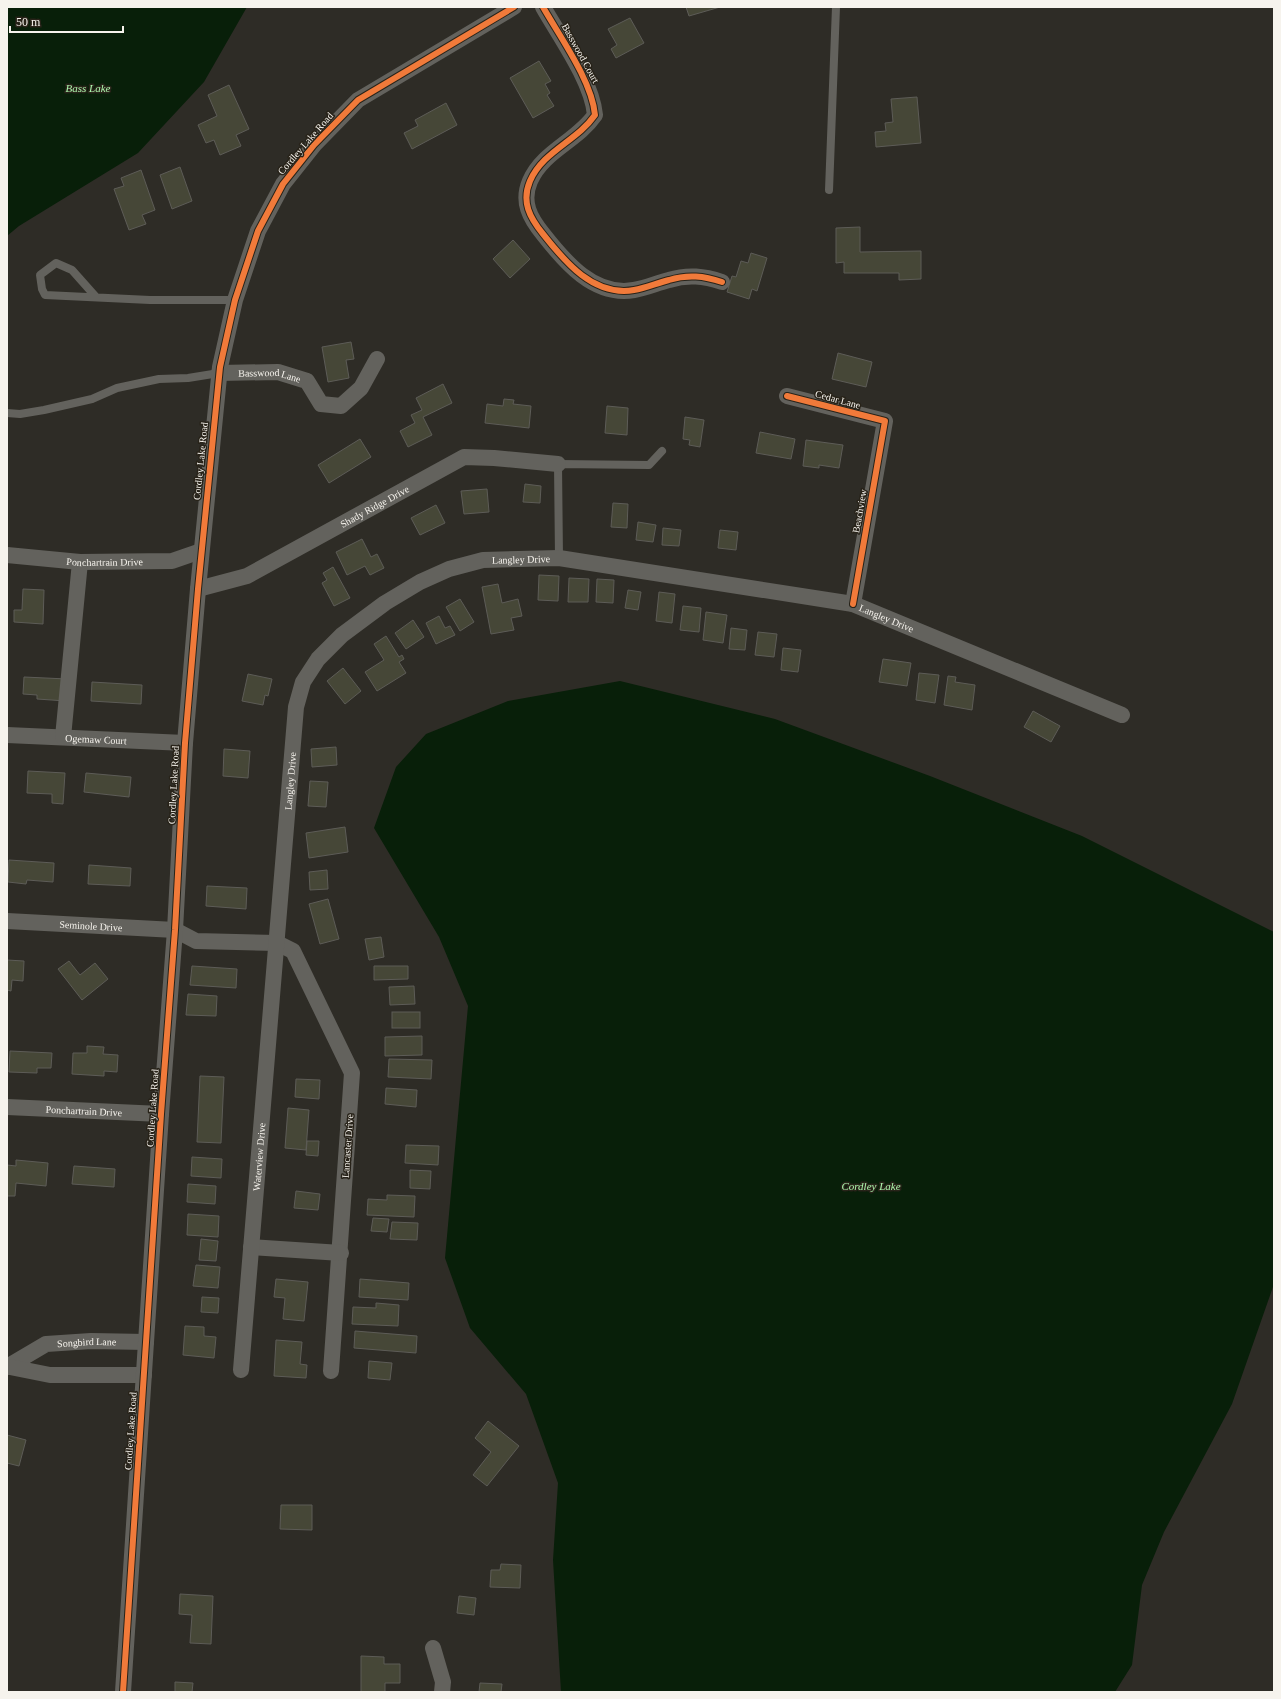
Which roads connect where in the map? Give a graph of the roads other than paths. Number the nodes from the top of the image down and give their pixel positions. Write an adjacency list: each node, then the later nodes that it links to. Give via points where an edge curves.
1 (514, 7): 7 (street, Cordley Lake Road, via 358,100 314,145 283,184 258,231)
2 (543, 7): 5 (street, Basswood Court, via 588,86 594,101 595,115 587,126 543,160 530,181 527,193 530,218 562,259 582,276 603,288 632,291 687,276 704,276)
3 (836, 7): 4 (lane)
4 (829, 190)
5 (722, 282)
6 (96, 297): 6 (lane, via 45,295 40,275 56,263 72,270); 7 (lane)
7 (235, 300): 9 (street, Cordley Lake Road)
8 (378, 359): 9 (street, Basswood Lane, via 361,388 341,406 321,404 307,381 278,372)
9 (220, 373): 11 (lane, via 159,379 117,388 92,399 44,410 20,414); 15 (street, Cordley Lake Road)
10 (787, 396): 12 (street, Cedar Lane)
11 (7, 413)
12 (885, 421): 20 (street, Beachview)
13 (662, 451): 14 (lane, via 649,465)
14 (558, 464): 17 (lane); 19 (street, Shady Ridge Drive, via 464,458 247,576)
15 (201, 552): 18 (street, Ponchartrain Drive, via 172,561); 19 (street, Cordley Lake Road)
16 (7, 555): 18 (street, Ponchartrain Drive)
17 (559, 558): 20 (street, Langley Drive); 27 (street, Langley Drive, via 483,560 449,569 420,582 385,603 342,635 318,659 303,682 296,707)
18 (80, 562): 23 (street)
19 (198, 589): 24 (street, Cordley Lake Road)
20 (853, 604): 21 (street, Langley Drive)
21 (1122, 715)
22 (7, 735): 23 (street, Ogemaw Court)
23 (63, 737): 24 (street, Ogemaw Court)
24 (185, 743): 26 (street, Cordley Lake Road)
25 (7, 921): 26 (street, Seminole Drive)
26 (175, 930): 27 (street, via 196,941); 29 (street, Cordley Lake Road)
27 (277, 943): 30 (street, Waterview Drive); 31 (street, Lancaster Drive, via 293,951 352,1073)
28 (7, 1107): 29 (street, Ponchartrain Drive)
29 (161, 1114): 32 (street, Cordley Lake Road)
30 (251, 1247): 31 (street); 34 (street, Waterview Drive)
31 (341, 1253): 35 (street, Lancaster Drive)
32 (146, 1342): 33 (street, Songbird Lane, via 91,1341 46,1344); 36 (street, Cordley Lake Road)
33 (8, 1367): 36 (street, Songbird Lane, via 50,1375)
34 (242, 1370)
35 (331, 1372)
36 (144, 1375): 38 (street, Cordley Lake Road)
37 (433, 1648): 39 (street, via 443,1682)
38 (123, 1692)
39 (442, 1692)

